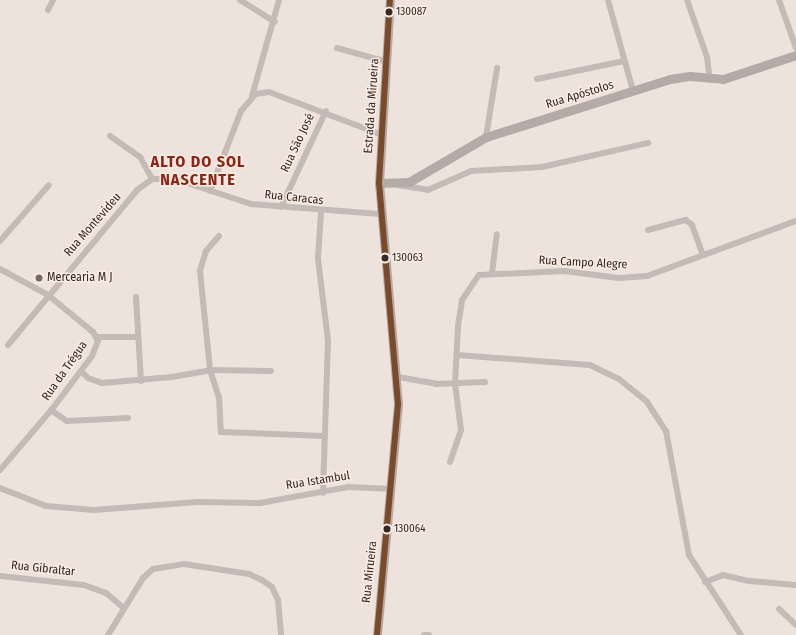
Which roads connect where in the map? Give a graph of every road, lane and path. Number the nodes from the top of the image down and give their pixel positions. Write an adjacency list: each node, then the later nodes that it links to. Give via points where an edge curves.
1 (53, 0): 8 (street)
2 (240, 0): 9 (street)
3 (279, 0): 9 (street)
4 (390, 0): 14 (main road, Estrada da Mirueira)
5 (608, 0): 13 (street)
6 (687, 0): 17 (street, via 707,57)
7 (779, 0): 11 (street)
8 (48, 10)
9 (275, 22): 19 (street)
10 (337, 48): 14 (street)
11 (796, 48)
12 (796, 54): 17 (main road, Rua Apóstolos, via 733,77)
13 (624, 60): 16 (street); 18 (street)
14 (387, 62): 21 (main road, Estrada da Mirueira)
15 (497, 68): 23 (street)
16 (537, 80)
17 (710, 80): 18 (main road, Rua Apóstolos, via 690,76)
18 (633, 91): 23 (main road, Rua Apóstolos)
19 (252, 96): 20 (street, via 264,92); 29 (street, via 242,111)
20 (326, 111): 21 (street); 30 (street, Rua São José)
21 (382, 135): 26 (main road, Estrada da Mirueira)
22 (110, 136): 25 (street, via 140,157)
23 (486, 137): 28 (main road, Rua Apóstolos)
24 (648, 143): 28 (street, via 535,168 471,171 428,190)
25 (152, 179): 29 (street, Rua Caracas, via 175,179); 41 (street, Rua Montevideu, via 137,190)
26 (379, 183): 28 (main road); 32 (main road, Estrada da Mirueira)
27 (49, 185): 37 (street)
28 (398, 186)
29 (210, 191): 30 (street, Rua Caracas, via 240,202)
30 (280, 207): 31 (street, Rua Caracas)
31 (320, 212): 32 (street, Rua Caracas); 56 (street, via 318,259 328,341)
32 (380, 214): 50 (main road)
33 (796, 221): 38 (street, Rua Campo Alegre)
34 (648, 230): 38 (street, via 676,220 686,220 692,225)
35 (497, 234): 40 (street)
36 (219, 236): 48 (street, via 206,251 200,271)
37 (0, 242)
38 (702, 253): 40 (street, Rua Campo Alegre, via 672,268 647,276 619,278 564,271)
39 (0, 269): 41 (street, Rua da Trégua)
40 (492, 273): 46 (street, Rua Campo Alegre, via 479,275 462,300)
41 (48, 295): 43 (street, Rua da Trégua); 45 (street, Rua Montevideu)
42 (136, 297): 44 (street)
43 (97, 337): 44 (street); 47 (street, Rua da Trégua, via 97,347)
44 (136, 337): 51 (street)
45 (8, 345)
46 (458, 355): 53 (street); 63 (street, via 590,365 633,389 666,431 689,555)
47 (81, 370): 51 (street, via 98,382); 54 (street, Rua da Trégua)
48 (210, 370): 49 (street); 51 (street); 56 (street, via 219,397 222,432)
49 (271, 371)
50 (398, 377): 53 (street); 60 (main road)
51 (141, 381)
52 (485, 382): 53 (street)
53 (455, 384): 57 (street, via 461,430)
54 (51, 410): 55 (street, via 67,421); 58 (street, Rua da Trégua)
55 (128, 418)
56 (324, 436): 61 (street)
57 (450, 462)
58 (0, 470)
59 (0, 488): 61 (street, Rua Istambul, via 46,506 94,510 197,502 260,503)
60 (392, 489): 61 (street, Rua Istambul, via 348,487); 70 (main road, Rua Mirueira)
61 (323, 493)
62 (0, 576): 65 (street, Rua Gibraltar, via 84,584 106,593)
63 (705, 582): 64 (street, via 723,575 757,582); 73 (street)
64 (796, 585)
65 (124, 608): 68 (street); 69 (street, via 137,587 153,569 184,564 249,574 272,587 278,600)
66 (779, 609): 67 (street)
67 (796, 625)
68 (108, 635)
69 (281, 635)
70 (377, 635)
71 (424, 635): 72 (street)
72 (429, 635)
73 (741, 635)

